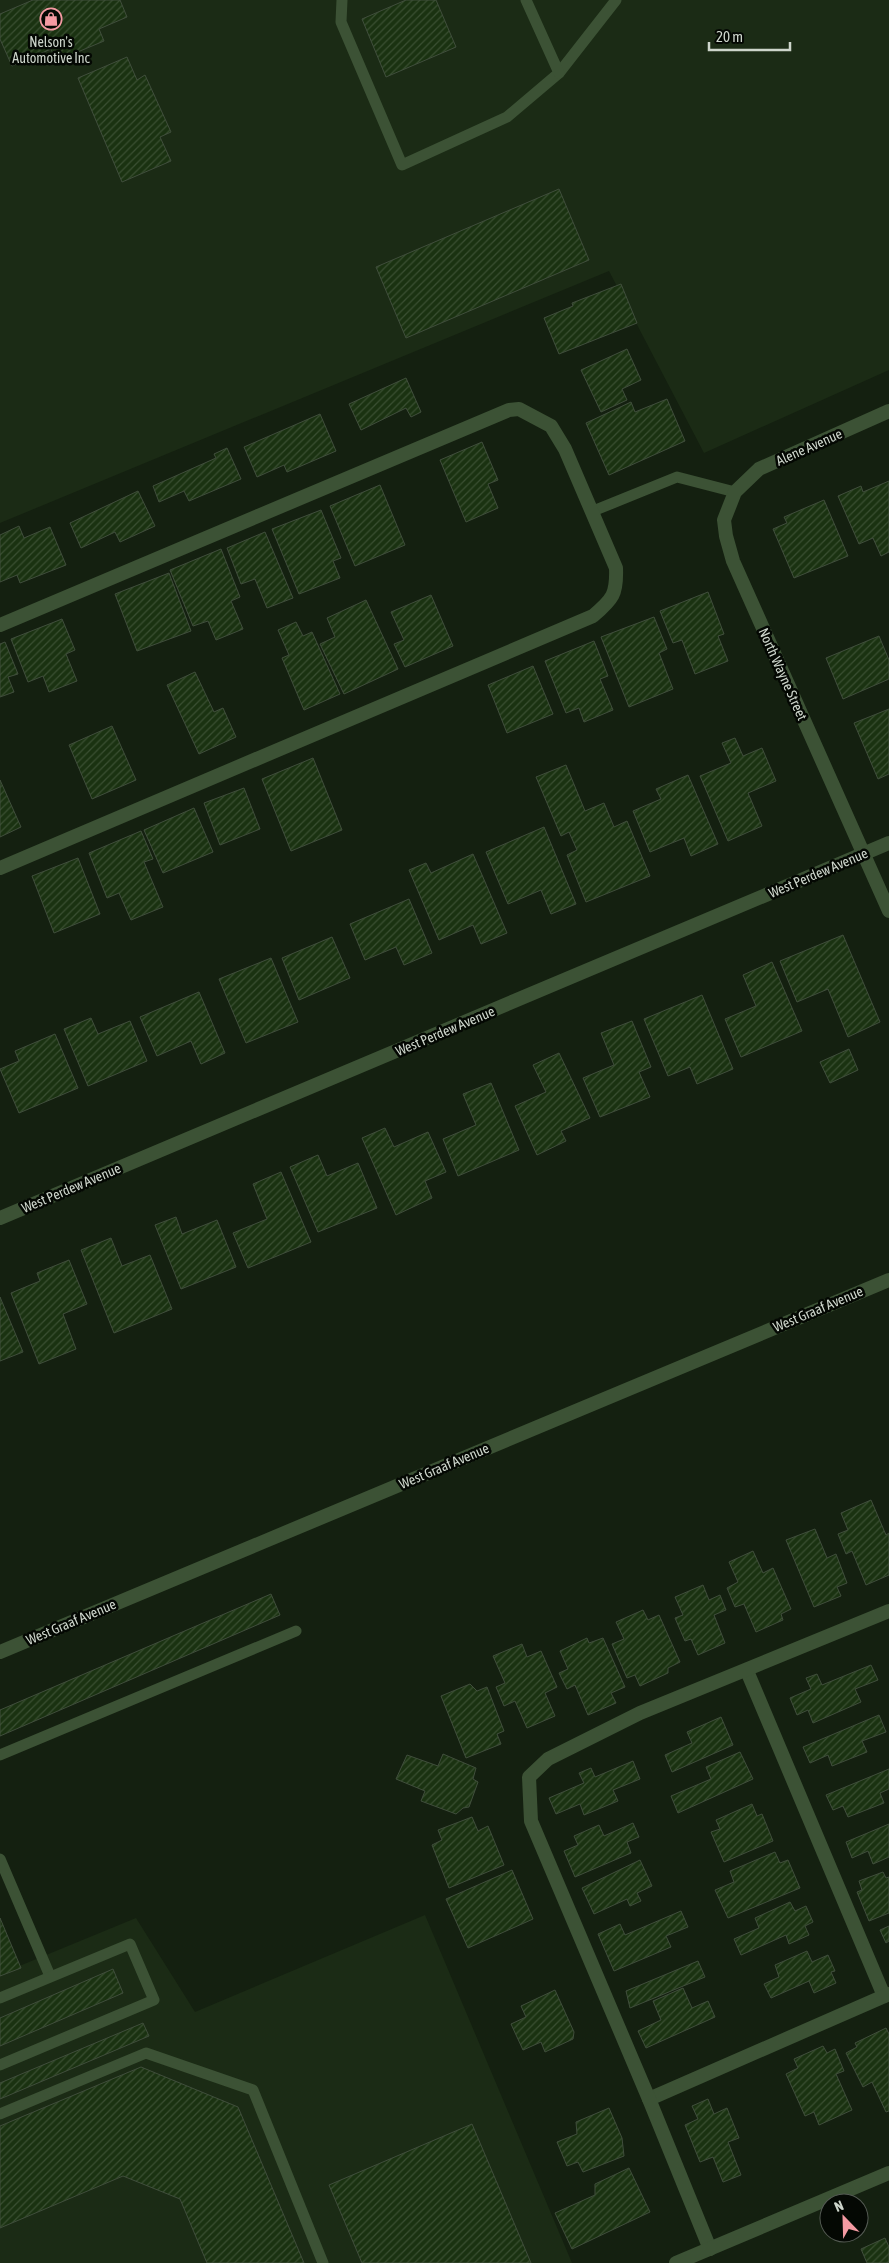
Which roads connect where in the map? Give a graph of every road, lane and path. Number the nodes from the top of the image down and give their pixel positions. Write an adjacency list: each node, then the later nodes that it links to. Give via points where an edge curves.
1 (342, 0): 4 (lane, via 341,22 402,165 507,117)
2 (526, 0): 4 (lane)
3 (616, 0): 4 (lane)
4 (559, 73)
5 (889, 411): 6 (street, Alene Avenue, via 760,469)
6 (735, 492): 7 (lane, via 677,477); 10 (street, North Wayne Street, via 724,520 733,561)
7 (593, 511): 8 (street, via 551,426 519,409 509,410); 11 (street, via 616,568 617,587 610,602 593,616)
8 (0, 626)
9 (889, 843): 10 (street, West Perdew Avenue)
10 (863, 854): 12 (street, North Wayne Street); 13 (street, West Perdew Avenue)
11 (0, 868)
12 (889, 912)
13 (0, 1218)
14 (889, 1280): 17 (street, West Graaf Avenue)
15 (889, 1611): 18 (street)
16 (296, 1630): 19 (lane)
17 (0, 1652)
18 (747, 1671): 22 (street); 25 (street, via 640,1713 548,1759 529,1777 531,1820)
19 (0, 1755)
20 (0, 1859): 21 (lane)
21 (50, 1976): 23 (lane); 24 (lane, via 130,1944 154,2000)
22 (886, 1995): 25 (street)
23 (0, 1998)
24 (0, 2065)
25 (649, 2098): 28 (street)
26 (0, 2114): 29 (lane, via 146,2053 253,2090)
27 (889, 2174): 28 (street)
28 (710, 2249): 30 (street)
29 (323, 2263)
30 (676, 2263)

